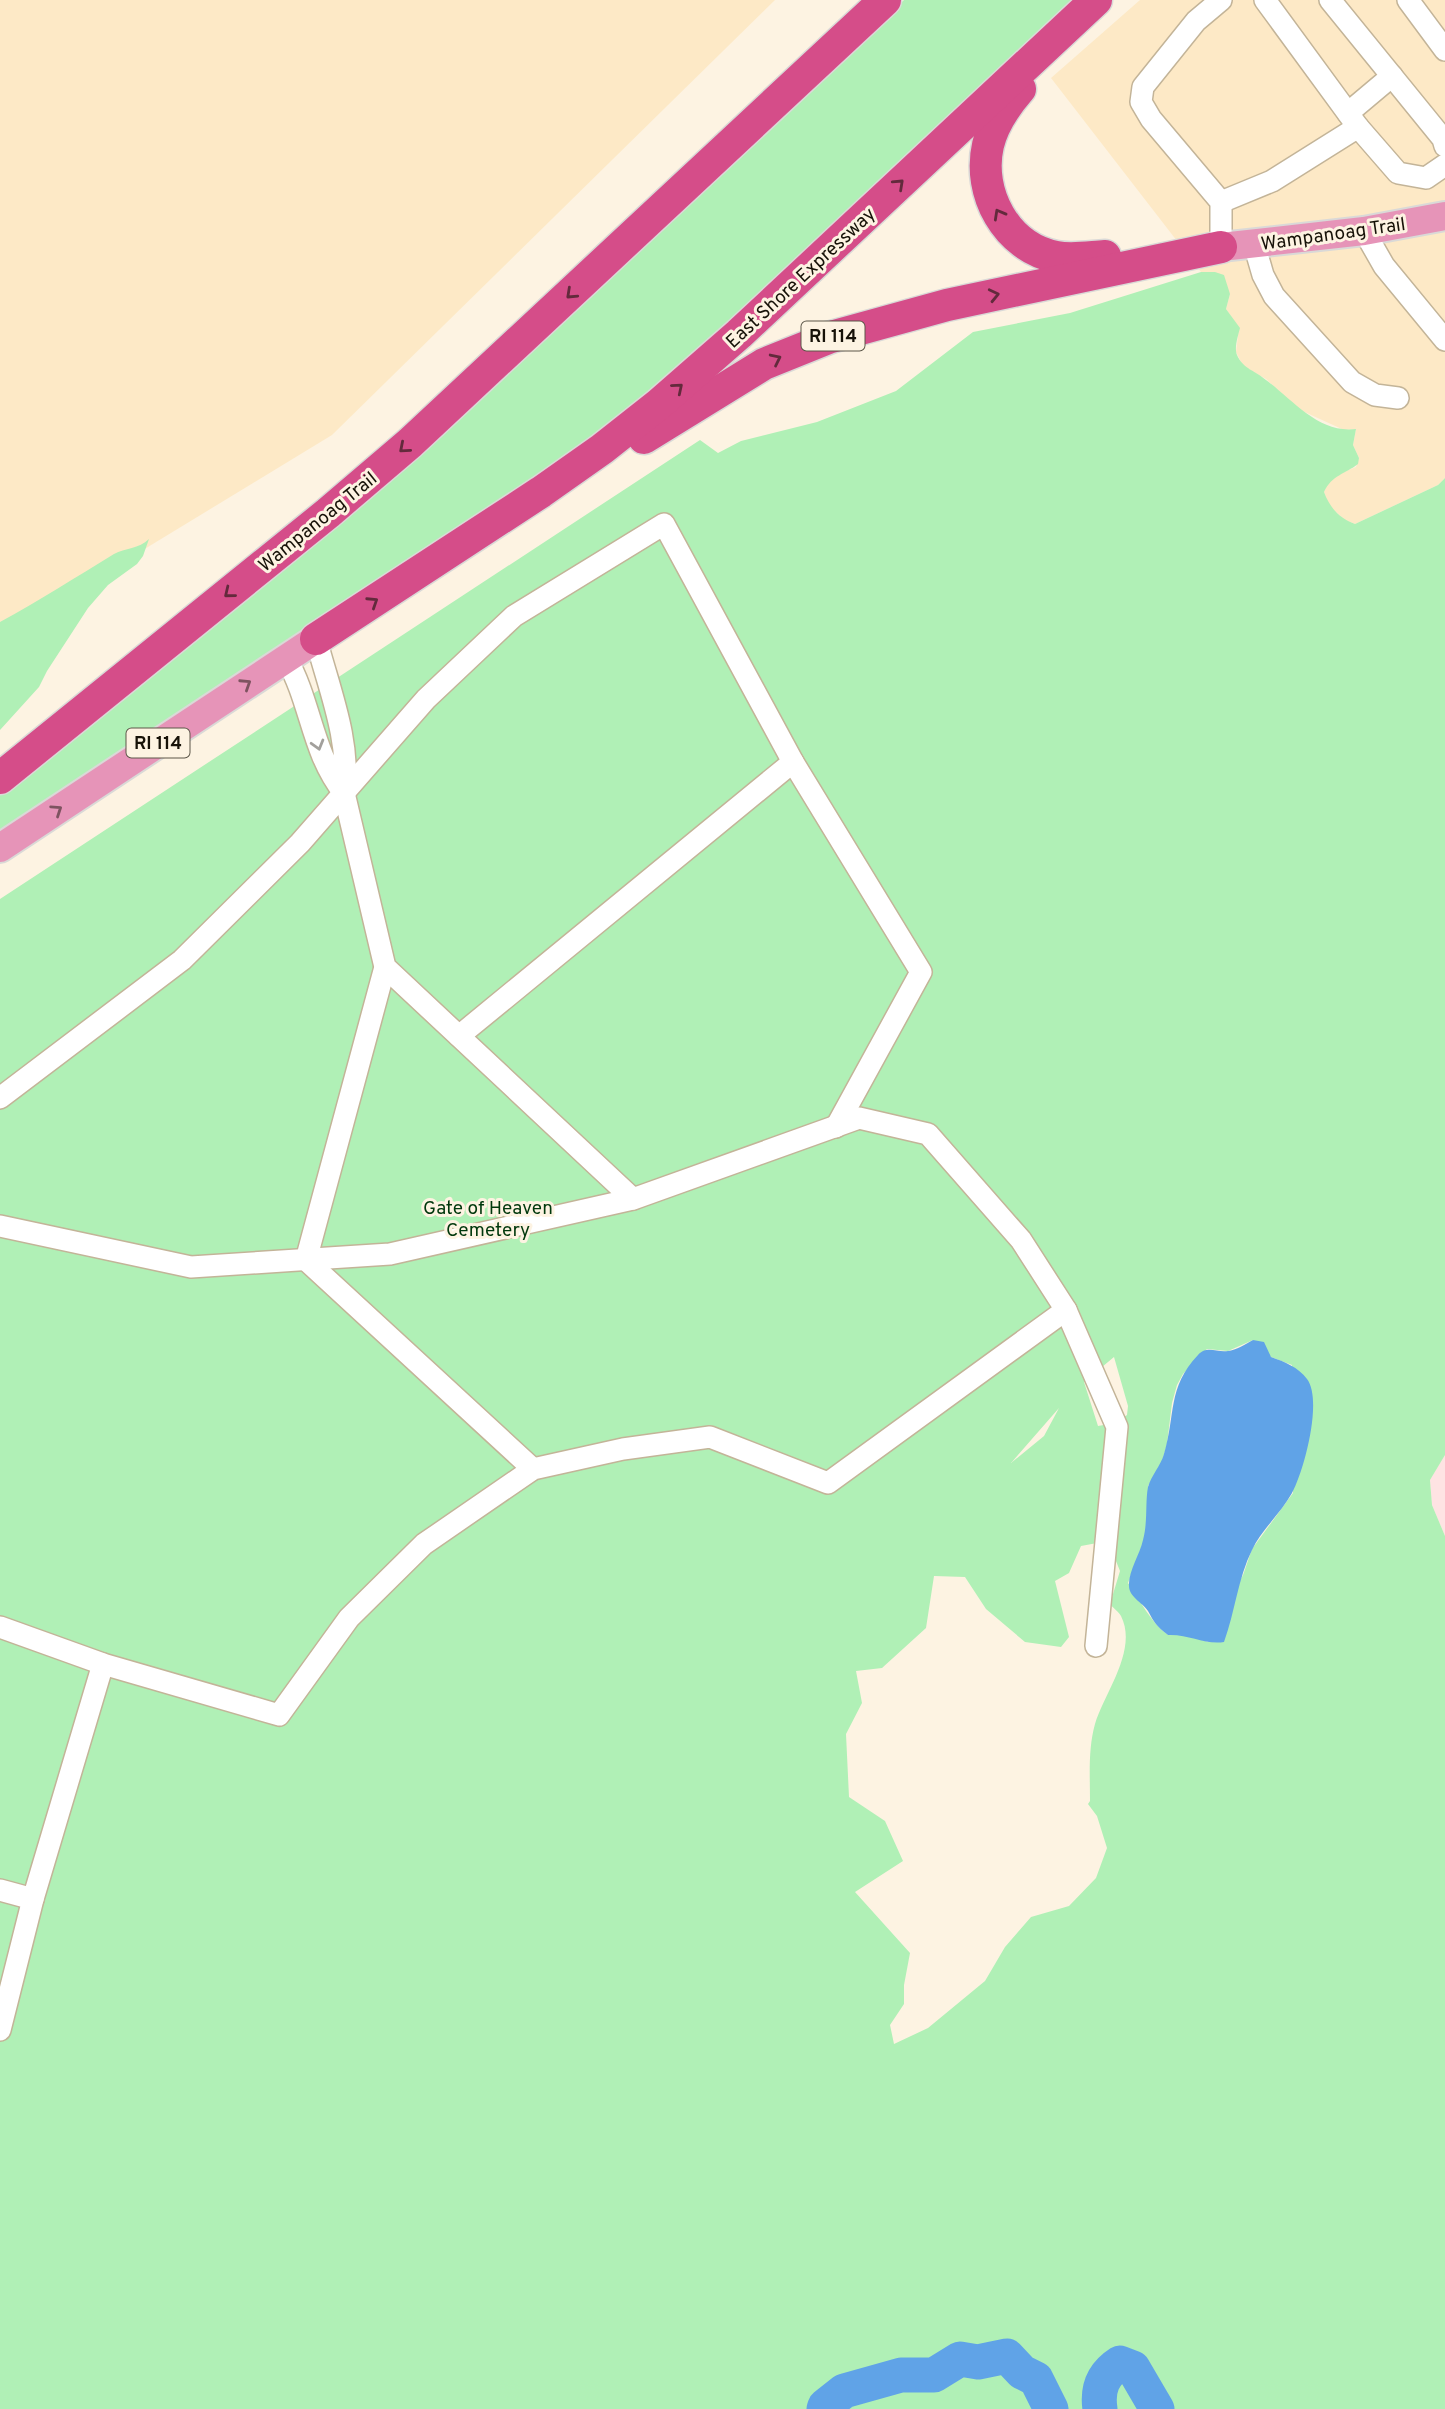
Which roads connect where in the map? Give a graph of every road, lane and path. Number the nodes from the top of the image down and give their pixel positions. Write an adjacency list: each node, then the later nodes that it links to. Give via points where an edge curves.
1 (857, 0): 17 (highway, via 712,140)
2 (885, 0): 17 (highway)
3 (1096, 0): 18 (highway, one-way to 3, via 1056,257 1025,244 996,211 985,160 995,124); 21 (highway, East Shore Expressway, one-way to 3, via 592,456 686,381)
4 (1221, 0): 13 (lane, via 1196,21 1143,87 1141,103)
5 (1265, 0): 10 (lane)
6 (1330, 0): 9 (lane)
7 (1408, 0): 8 (lane)
8 (1445, 50)
9 (1392, 76): 10 (lane); 11 (lane)
10 (1353, 120): 12 (lane, via 1398,173 1426,178); 13 (lane, via 1272,181)
11 (1445, 146)
12 (1445, 165)
13 (1221, 202): 18 (lane)
14 (1445, 216): 15 (main road, Wampanoag Trail / RI 114)
15 (1364, 231): 16 (main road, Wampanoag Trail / RI 114); 19 (lane, via 1390,275)
16 (1254, 244): 18 (main road, Wampanoag Trail / RI 114); 20 (lane, via 1275,296 1352,382 1375,395)
17 (621, 247): 25 (highway, Wampanoag Trail, one-way to 25, via 374,475)
18 (1221, 247): 21 (highway, RI 114, one-way to 18, via 795,349 947,305)
19 (1445, 341)
20 (1398, 398)
21 (484, 529): 22 (highway, RI 114, one-way to 21)
22 (316, 639): 23 (main road, RI 114); 26 (lane, via 345,745)
23 (286, 658): 26 (lane, one-way to 26, via 302,690 323,763); 27 (main road, RI 114, one-way to 23)
24 (793, 762): 26 (lane, via 664,524 505,624 426,699); 29 (lane); 31 (lane, via 920,972)
25 (0, 778)
26 (344, 793): 28 (lane); 30 (lane, via 182,960)
27 (0, 848)
28 (385, 967): 29 (lane); 34 (lane)
29 (459, 1036): 32 (lane)
30 (0, 1098)
31 (836, 1127): 32 (lane); 35 (lane, via 859,1118 928,1135 1021,1240)
32 (633, 1199): 34 (lane, via 390,1254)
33 (0, 1226): 34 (lane, via 191,1267)
34 (306, 1260): 36 (lane)
35 (1066, 1310): 36 (lane, via 828,1483 710,1437 623,1449); 38 (lane, via 1117,1427)
36 (533, 1469): 39 (lane, via 424,1544 349,1618 279,1716)
37 (0, 1627): 39 (lane)
38 (1096, 1646)
39 (103, 1664): 41 (lane)
40 (0, 1890): 41 (lane)
41 (33, 1899): 42 (lane)
42 (0, 2030)

